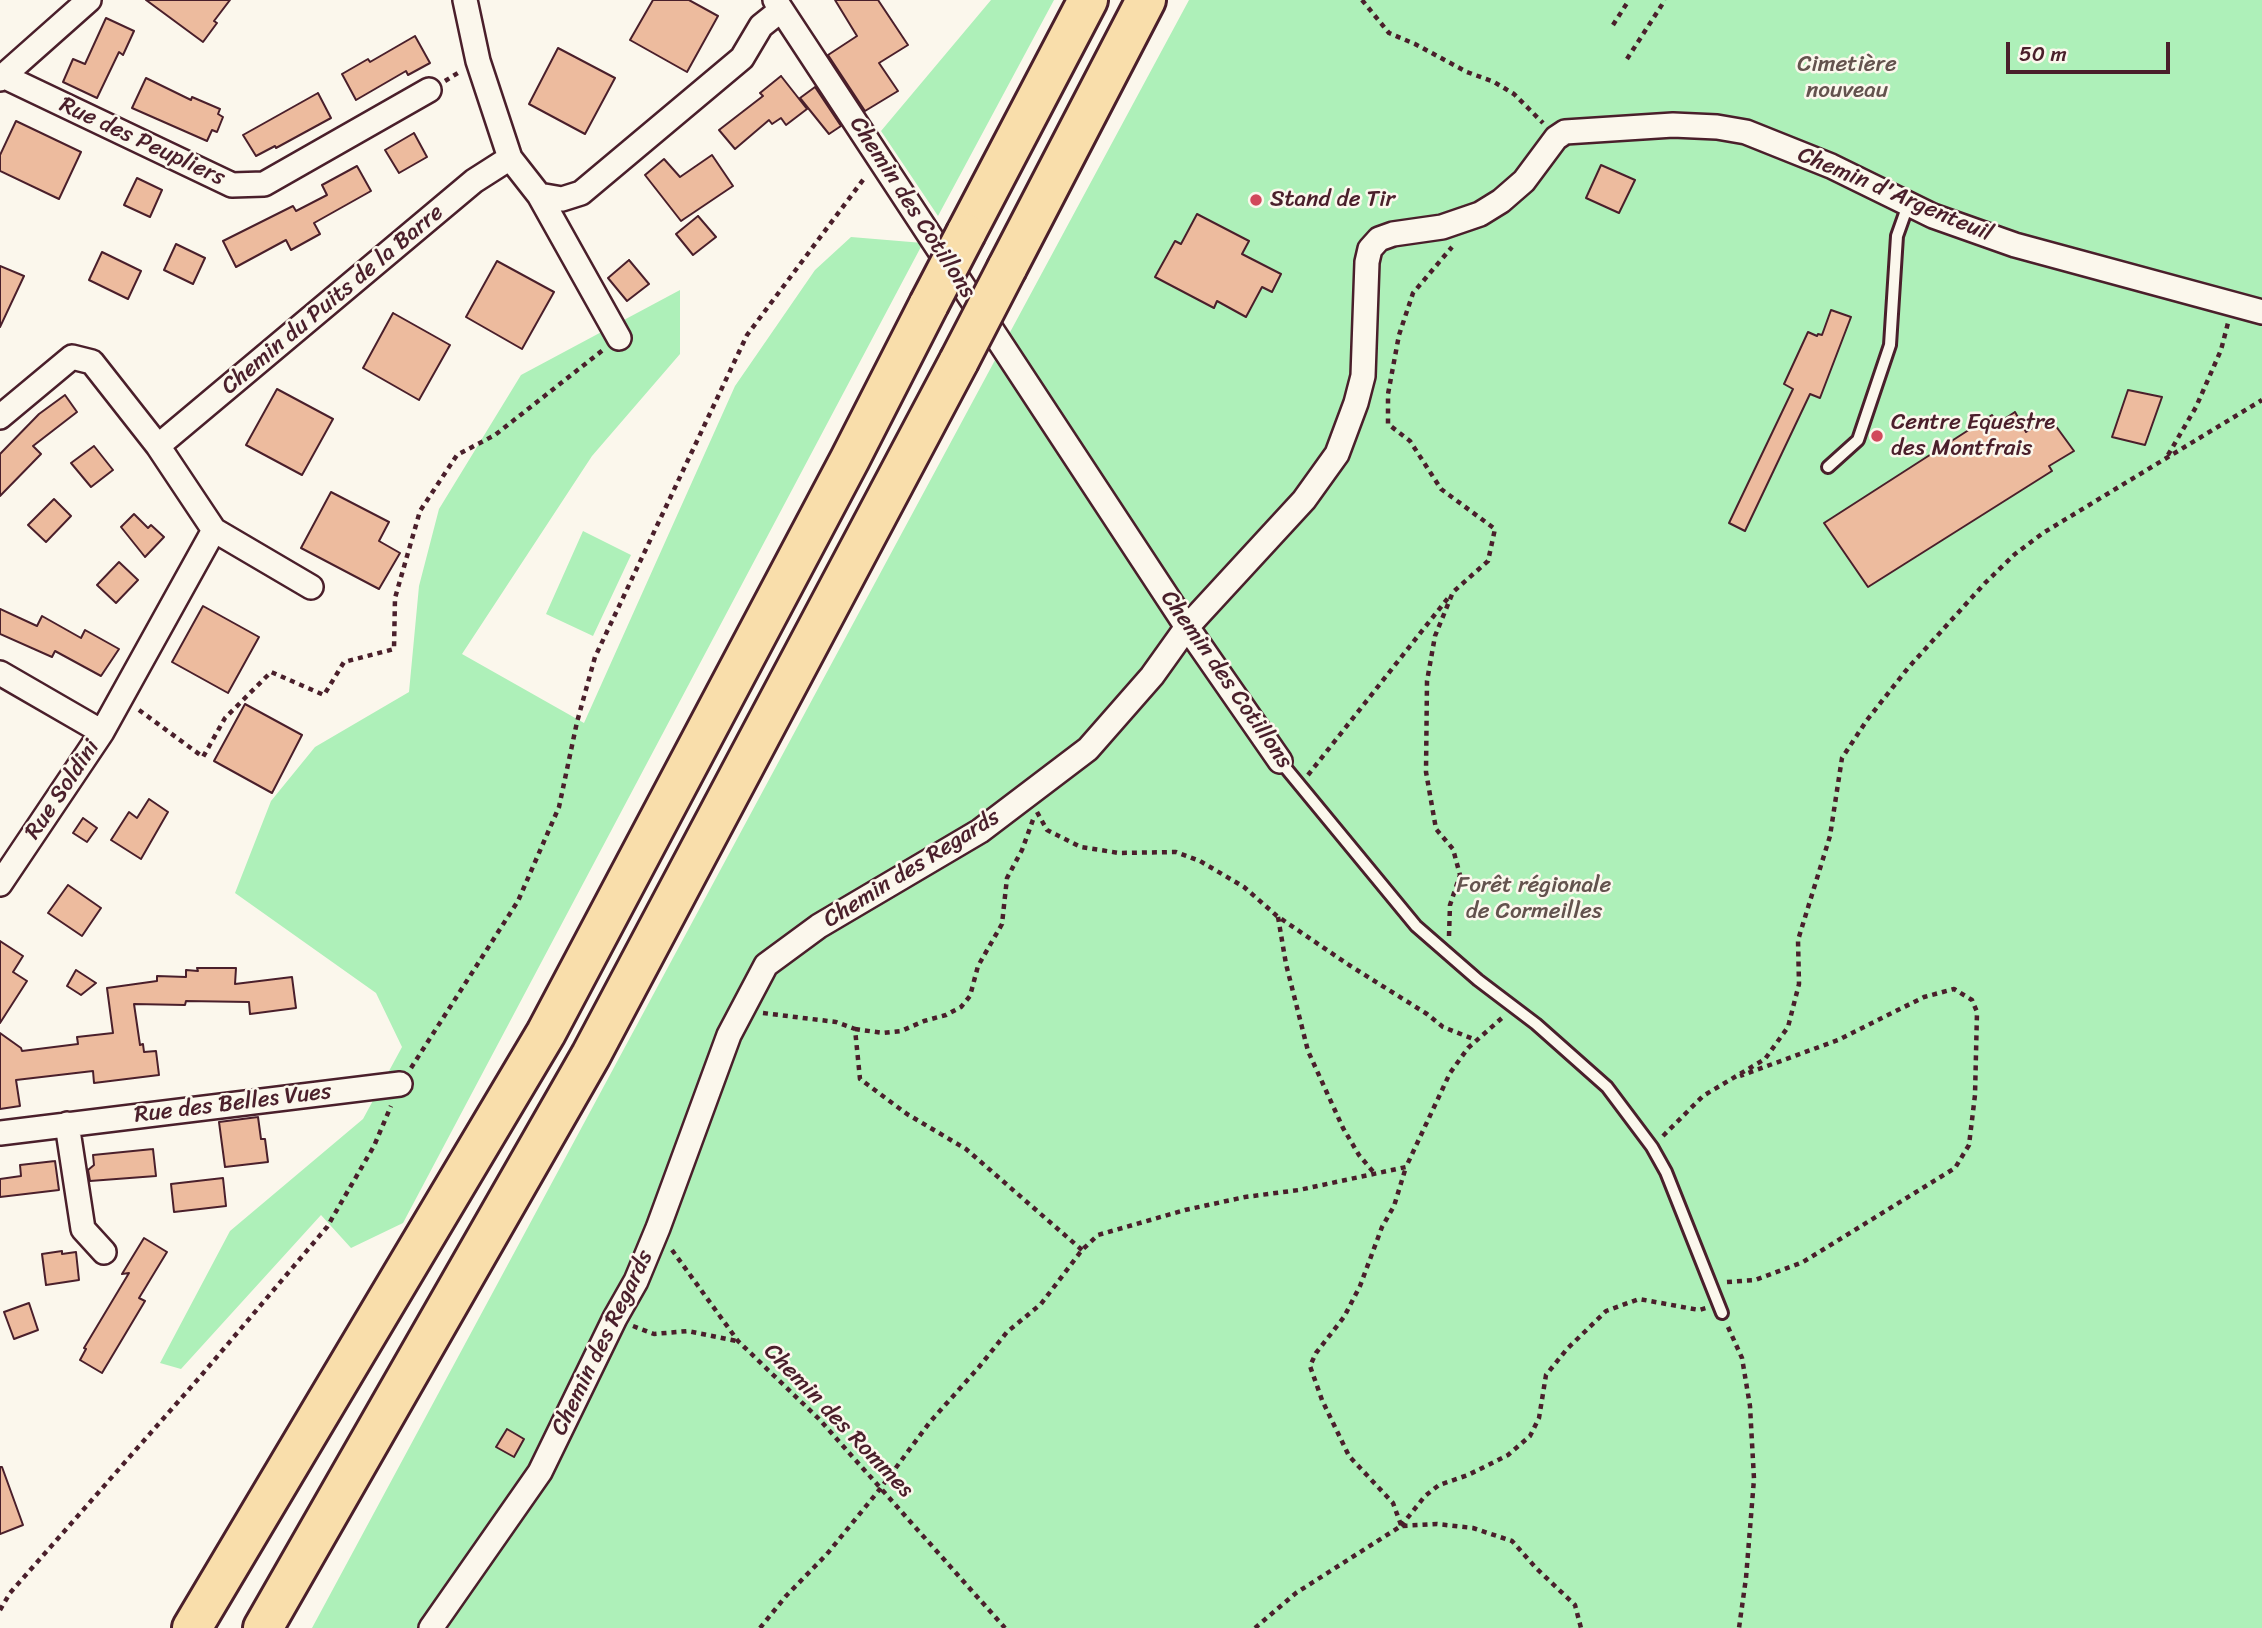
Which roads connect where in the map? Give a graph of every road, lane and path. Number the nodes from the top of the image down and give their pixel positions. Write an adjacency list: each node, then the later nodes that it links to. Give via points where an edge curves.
1 (89, 0): 12 (street)
2 (465, 0): 11 (street)
3 (1088, 0): 62 (highway, bridge, via 546,1033)
4 (1146, 0): 63 (highway, bridge, via 592,1055)
5 (1362, 0): 14 (path, via 1389,33 1514,94)
6 (1629, 0): 9 (path)
7 (1665, 0): 10 (path)
8 (778, 5): 16 (street, Chemin des Cotillons); 17 (street, via 742,58 582,193 562,199)
9 (1613, 25)
10 (1627, 59)
11 (478, 61): 13 (path); 15 (street)
12 (2, 77): 13 (street, Rue des Peupliers, via 232,185 264,184)
13 (429, 90)
14 (1560, 135): 18 (street, Chemin d'Argenteuil, via 1673,125 1746,132 1831,166); 19 (street, Chemin des Regards, via 1524,181)
15 (510, 158): 17 (street); 25 (street, Chemin du Puits de la Barre, via 474,181)
16 (880, 158): 31 (street, Chemin des Cotillons); 46 (path, via 747,335 595,657 559,807 518,901)
17 (539, 195): 22 (street)
18 (1908, 205): 20 (street, Chemin d'Argenteuil, via 2015,245); 27 (lane, via 1897,236 1890,345 1858,440)
19 (1480, 214): 30 (path, via 1413,293 1388,394 1388,424 1410,441 1441,489 1495,529 1488,561); 31 (street, Chemin des Regards, via 1442,227 1393,234 1374,243 1367,262 1363,376 1337,454 1304,500)
20 (2232, 304): 21 (street, Chemin d'Argenteuil); 26 (path, via 2221,350 2196,407)
21 (2262, 312)
22 (619, 338): 33 (path, via 495,435 457,454 420,511 395,598 394,649 344,662 324,695 271,672 225,718 203,757)
23 (2262, 400): 26 (path)
24 (0, 417): 25 (street, via 72,357 92,362)
25 (158, 446): 28 (street)
26 (2167, 456): 45 (path, via 2015,554 1908,668 1867,720 1842,758 1830,836 1798,940 1799,984 1788,1027 1765,1059)
27 (1828, 467)
28 (214, 530): 29 (street); 33 (street)
29 (311, 587)
30 (1453, 592): 36 (path); 40 (path, via 1435,636 1427,681 1426,772 1436,829 1453,849 1460,874 1450,905)
31 (1187, 627): 35 (street, Chemin des Cotillons); 37 (street, Chemin des Regards, via 1152,676)
32 (0, 673): 34 (street)
33 (121, 697): 34 (street)
34 (102, 732): 38 (street, Rue Soldini)
35 (1280, 761): 36 (lane, Chemin des Cotillons)
36 (1300, 786): 40 (lane, Chemin des Cotillons, via 1416,926)
37 (1035, 801): 39 (path, via 1047,830 1081,847 1119,853 1176,852 1244,887); 41 (street, Chemin des Regards, via 819,926 766,965); 43 (path, via 1021,850 1007,878 1002,924 978,965 970,996 946,1015 901,1031)
38 (0, 884)
39 (1278, 916): 44 (path, via 1443,1027); 51 (path, via 1308,1051 1343,1128)
40 (1448, 955): 42 (lane, Chemin des Cotillons)
41 (744, 1007): 43 (path); 52 (street, Chemin des Regards, via 729,1035)
42 (1514, 1007): 44 (path); 49 (lane, Chemin des Cotillons, via 1606,1087)
43 (855, 1029): 53 (path, via 860,1079 966,1149)
44 (1476, 1040): 50 (path, via 1450,1073)
45 (1730, 1080): 49 (path, via 1703,1096); 55 (path, via 1838,1040 1924,997 1954,989 1972,1000 1977,1013 1969,1144 1955,1168 1802,1262 1755,1280)
46 (400, 1084): 47 (street, Rue des Belles Vues); 61 (path, via 374,1146 327,1227)
47 (66, 1124): 48 (street, Rue des Belles Vues); 54 (street, via 83,1229)
48 (0, 1133)
49 (1651, 1147): 55 (lane, Chemin des Cotillons, via 1666,1172)
50 (1406, 1167): 51 (path); 60 (path, via 1360,1286 1310,1366 1349,1456 1393,1503)
51 (1375, 1174): 53 (path, via 1185,1210 1098,1235)
52 (658, 1228): 57 (street, Chemin des Regards); 58 (path, Chemin des Rommes)
53 (1082, 1250): 59 (path, via 1041,1304 1007,1332 930,1422)
54 (104, 1252)
55 (1711, 1284): 56 (lane, Chemin des Cotillons)
56 (1720, 1309): 60 (path, via 1699,1310 1639,1299 1606,1311 1546,1375 1539,1418 1530,1436 1508,1455 1439,1485); 69 (path, via 1742,1358 1753,1453 1751,1524)
57 (615, 1318): 58 (path, via 654,1334 688,1331); 64 (street, Chemin des Regards, via 540,1472)
58 (738, 1342): 59 (path, Chemin des Rommes, via 819,1419)
59 (880, 1489): 65 (path); 66 (path, Chemin des Rommes)
60 (1401, 1526): 67 (path, via 1296,1593); 68 (path, via 1473,1528 1512,1541 1575,1605)
61 (0, 1610)
62 (192, 1628)
63 (263, 1628)
64 (431, 1628)
65 (760, 1628)
66 (1005, 1628)
67 (1255, 1628)
68 (1581, 1628)
69 (1739, 1628)

